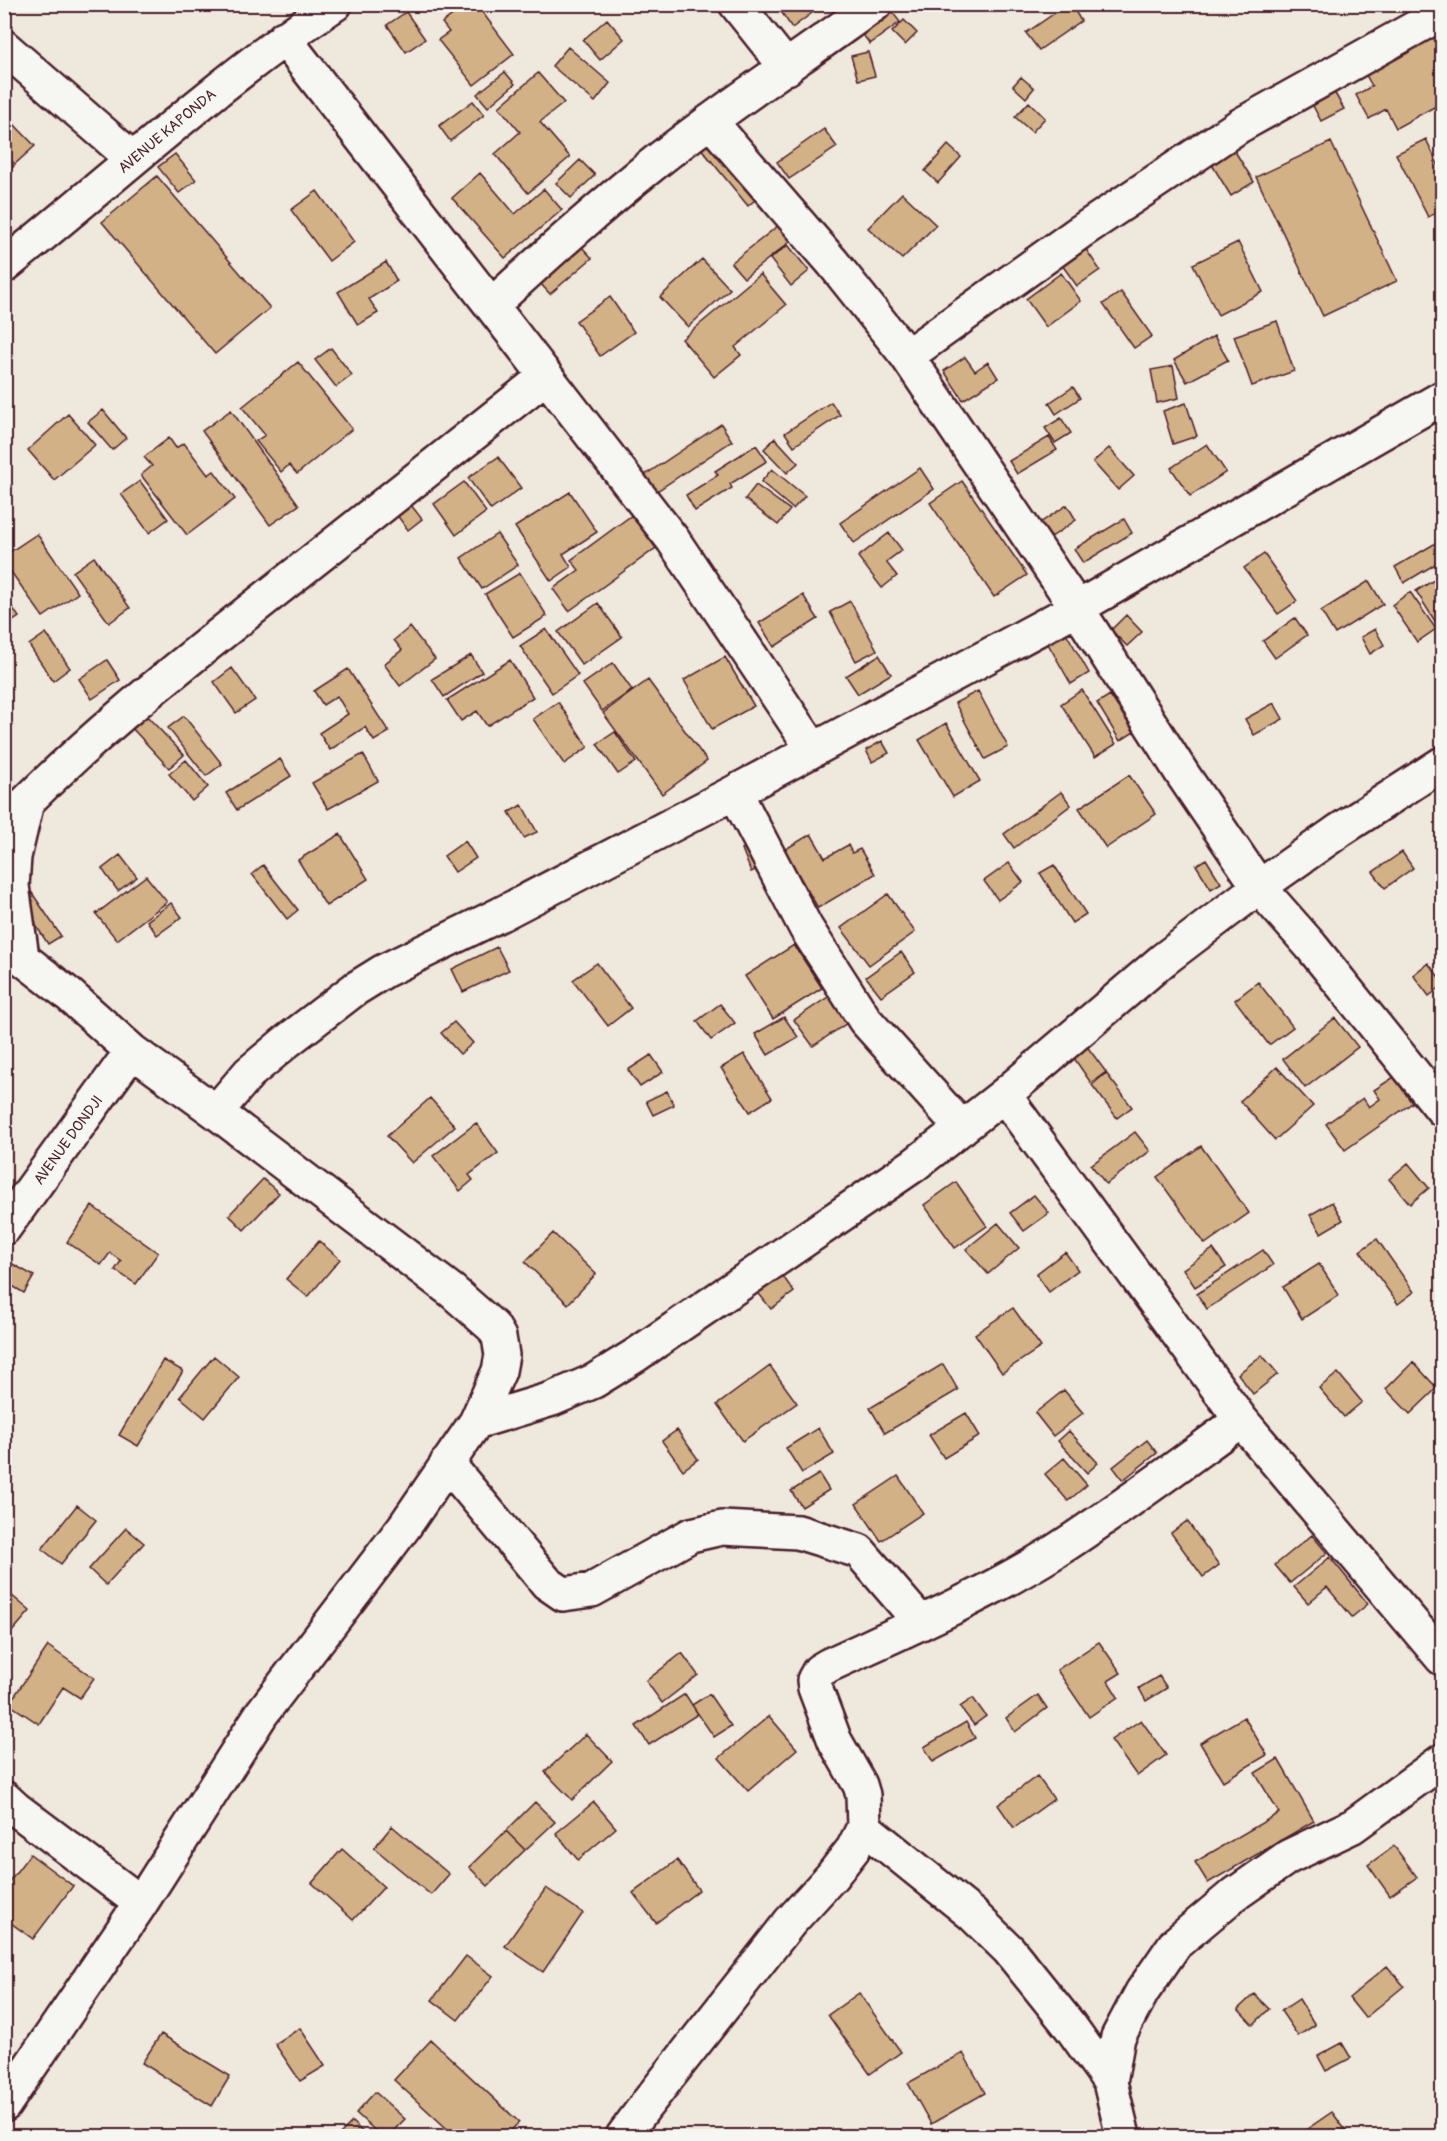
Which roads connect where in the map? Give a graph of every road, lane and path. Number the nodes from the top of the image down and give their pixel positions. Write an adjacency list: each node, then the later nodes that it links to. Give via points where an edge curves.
1 (335, 4): 5 (street, AVENUE KAPONDA)
2 (735, 4): 7 (street)
3 (875, 4): 7 (street)
4 (1443, 13): 12 (street, via 1239,126 1080,232)
5 (284, 38): 9 (street, AVENUE KAPONDA); 11 (street)
6 (4, 47): 9 (street)
7 (788, 68): 8 (street)
8 (710, 121): 11 (street, via 580,224); 12 (street, via 833,263)
9 (133, 159): 10 (street, AVENUE KAPONDA)
10 (4, 266)
11 (492, 305): 13 (street)
12 (907, 356): 15 (street)
13 (545, 377): 16 (street, via 673,540); 19 (street, via 199,651)
14 (1443, 398): 15 (street)
15 (1077, 608): 16 (street); 21 (street)
16 (813, 749): 18 (street)
17 (1443, 764): 21 (street)
18 (735, 792): 26 (street, via 384,971 355,989 249,1073); 27 (street, via 806,928 865,1020)
19 (28, 801): 20 (street); 22 (street, via 14,857)
20 (4, 825)
21 (1259, 887): 24 (street, via 1163,960); 25 (street)
22 (14, 950): 23 (street)
23 (132, 1051): 26 (street); 28 (street, AVENUE DONDJI)
24 (1004, 1095): 27 (street); 29 (street)
25 (1443, 1109)
26 (216, 1112): 30 (street, via 452,1291 493,1327 502,1355)
27 (962, 1128): 30 (street, via 914,1165 594,1381)
28 (4, 1228)
29 (1241, 1420): 32 (street, via 1053,1552); 33 (street)
30 (476, 1422): 31 (street)
31 (447, 1463): 32 (street, via 547,1583 563,1594 592,1590 691,1535 722,1528 798,1532 859,1551); 37 (street, via 404,1527 261,1713)
32 (921, 1623): 36 (street, via 829,1665 814,1680 835,1741 860,1785)
33 (1443, 1658)
34 (1443, 1761): 38 (street, via 1353,1826 1288,1857 1231,1897 1175,1944 1142,1992 1118,2037)
35 (4, 1798): 37 (street)
36 (864, 1827): 38 (street, via 972,1914 1009,1950); 40 (street, via 832,1876 790,1922)
37 (141, 1903): 39 (street)
38 (1110, 2082): 41 (street)
39 (4, 2105)
40 (623, 2136)
41 (1123, 2136)

